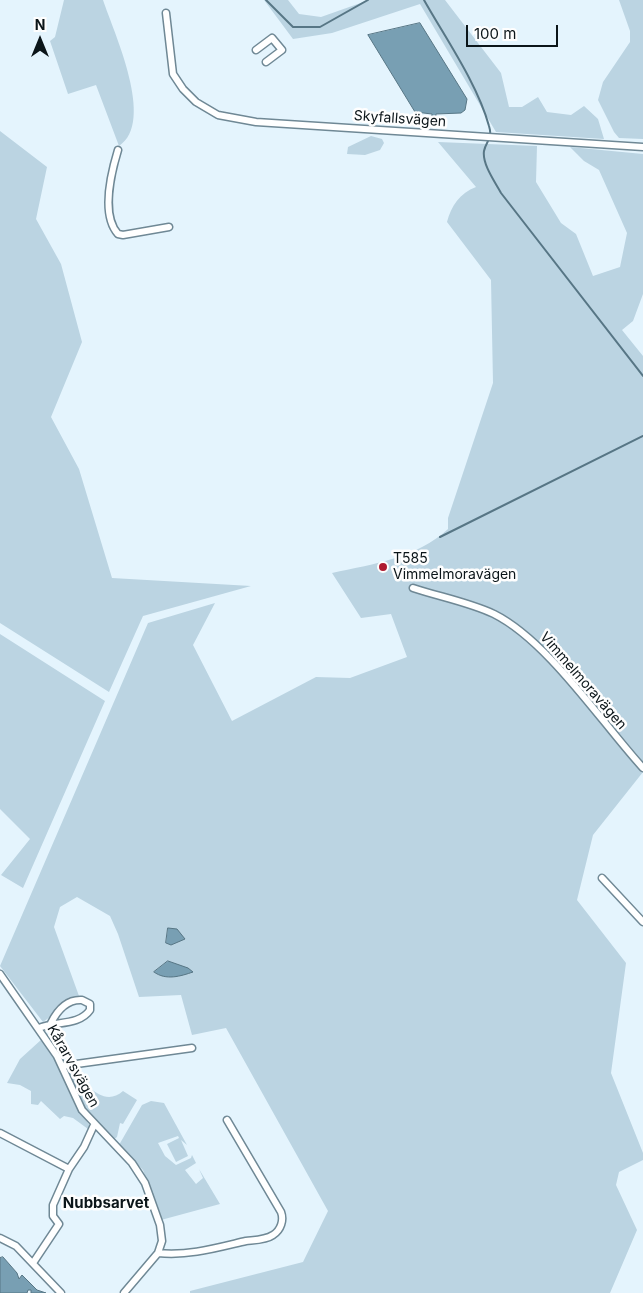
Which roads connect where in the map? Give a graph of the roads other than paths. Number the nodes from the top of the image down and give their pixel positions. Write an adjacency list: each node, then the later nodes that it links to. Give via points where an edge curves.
1 (166, 13): 4 (street, Skyfallsvägen, via 173,74 188,94 218,115 256,122)
2 (256, 50): 3 (street, via 272,38 282,50)
3 (266, 62)
4 (643, 147)
5 (118, 150): 6 (street, via 110,177 110,220 113,228 118,234 123,234)
6 (169, 227)
7 (413, 588): 8 (street, Vimmelmoravägen, via 479,608 519,630 549,658)
8 (643, 768)
9 (602, 878): 10 (street)
10 (643, 922)
11 (0, 974): 13 (street, Kårarvsvägen)
12 (51, 1023): 12 (street, via 69,1002 82,1000 90,1004 90,1010 80,1019); 13 (street)
13 (39, 1028): 15 (street, Kårarvsvägen)
14 (192, 1048): 15 (street)
15 (62, 1066): 17 (street, Kårarvsvägen, via 75,1097)
16 (228, 1120): 21 (street, via 281,1212 280,1229 269,1237 197,1252 178,1255)
17 (94, 1125): 19 (street); 21 (street, Kårarvsvägen, via 142,1176 160,1225 162,1241)
18 (0, 1134): 19 (street)
19 (69, 1169): 22 (street, via 52,1210 59,1224)
20 (0, 1238): 22 (street, via 12,1243)
21 (158, 1253): 24 (street)
22 (33, 1263): 23 (street)
23 (61, 1293)
24 (124, 1293)

